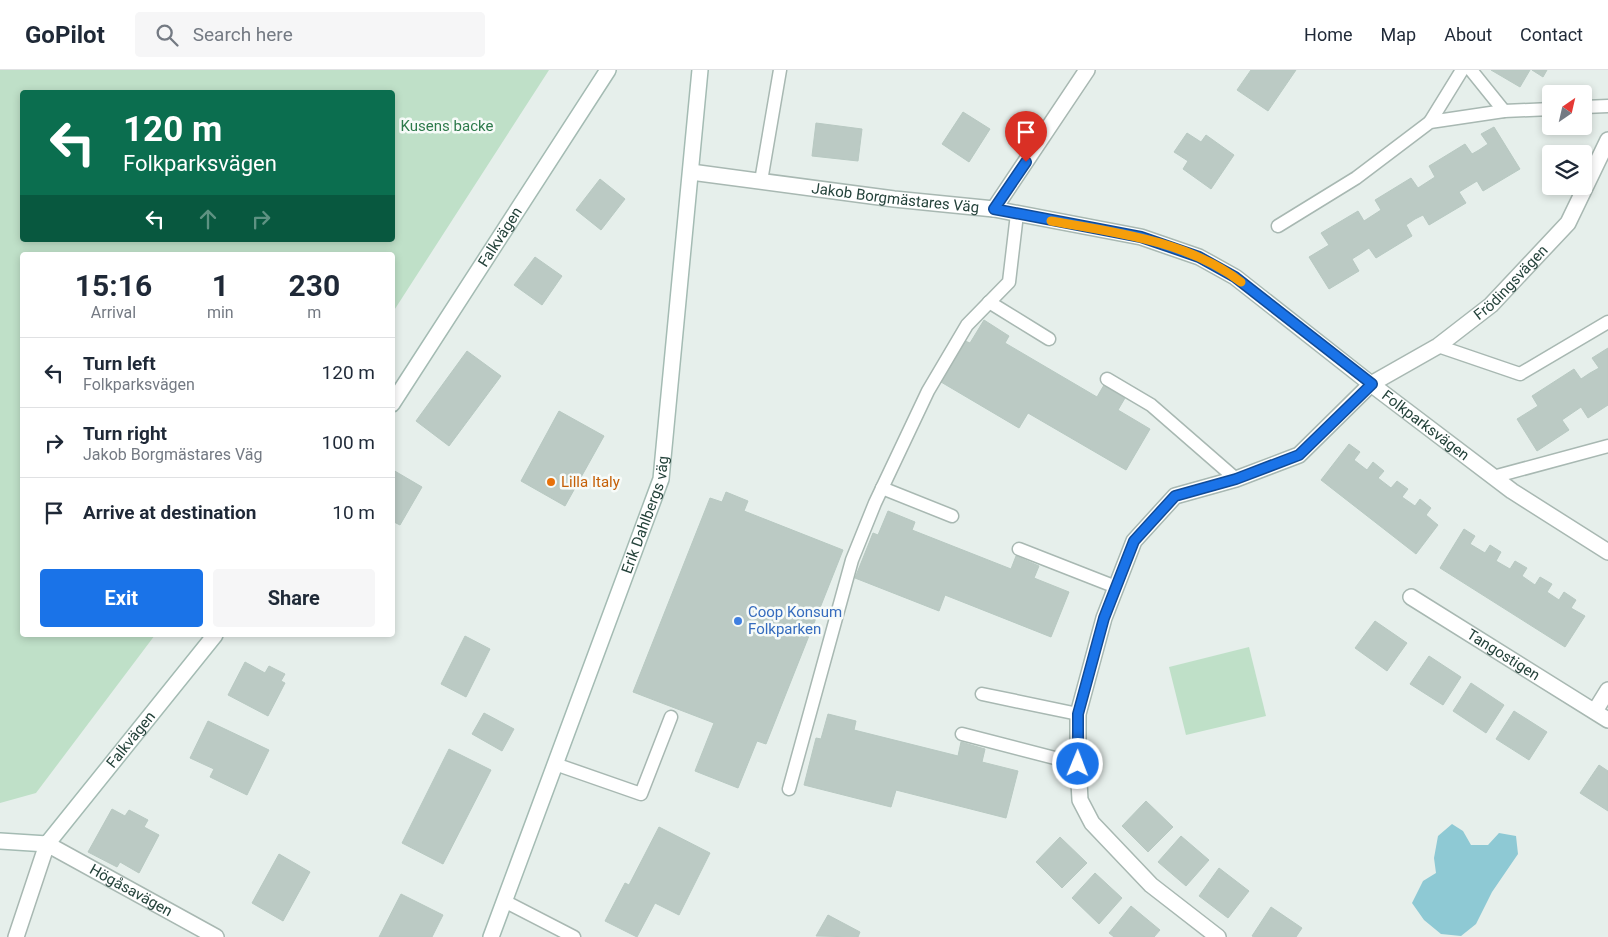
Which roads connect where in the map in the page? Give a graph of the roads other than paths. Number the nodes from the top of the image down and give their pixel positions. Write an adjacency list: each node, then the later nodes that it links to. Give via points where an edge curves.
1 (608, 70): 24 (street, Falkvägen)
2 (700, 70): 13 (street, Erik Dahlbergs väg)
3 (780, 70): 14 (lane)
4 (1087, 70): 15 (street, Jakob Borgmästares Väg)
5 (1462, 70): 11 (lane)
6 (1471, 70): 10 (lane)
7 (1608, 106): 8 (lane)
8 (1592, 107)
9 (1542, 109): 10 (lane)
10 (1504, 111): 11 (lane)
11 (1430, 122): 17 (lane, via 1356,178)
12 (1608, 140): 21 (street, Frödingsvägen, via 1568,223 1491,305)
13 (691, 172): 14 (street, Jakob Borgmästares Väg); 41 (street, Erik Dahlbergs väg, via 661,479)
14 (761, 181): 15 (street, Jakob Borgmästares Väg)
15 (994, 209): 16 (street, Folkparksvägen)
16 (1017, 214): 18 (lane, via 1009,282); 23 (street, Folkparksvägen, via 1141,237 1199,257 1235,277)
17 (1278, 226)
18 (989, 302): 20 (lane); 28 (lane, via 967,325 928,391)
19 (1608, 322): 21 (lane, via 1520,374)
20 (1050, 339)
21 (1438, 346): 23 (street, Frödingsvägen)
22 (1107, 379): 27 (lane, via 1151,405)
23 (1372, 384): 26 (street, Folkparksvägen); 27 (street, Frödingsvägen, via 1299,455)
24 (395, 399)
25 (1608, 446): 26 (lane)
26 (1493, 477): 31 (street, Folkparksvägen)
27 (1236, 479): 32 (street, Frödingsvägen, via 1175,496 1134,541)
28 (882, 488): 29 (lane); 43 (lane, via 852,560)
29 (952, 516)
30 (1019, 549): 32 (lane)
31 (1608, 552)
32 (1116, 587): 37 (street, Frödingsvägen, via 1104,618)
33 (1411, 597): 38 (street, Tangostigen)
34 (213, 637): 45 (street, Falkvägen)
35 (1608, 690): 38 (street, Tangostigen)
36 (982, 694): 37 (lane)
37 (1078, 714): 42 (street, Frödingsvägen)
38 (1602, 715)
39 (670, 717): 41 (lane, via 641,794)
40 (962, 734): 42 (lane)
41 (555, 764): 46 (street, Erik Dahlbergs väg)
42 (1078, 764): 51 (street, Frödingsvägen, via 1080,800 1092,823 1151,885)
43 (789, 790)
44 (0, 841): 45 (street)
45 (47, 844): 47 (street, Falkvägen); 48 (street, Högåsavägen)
46 (504, 901): 49 (street, Erik Dahlbergs väg); 50 (lane)
47 (21, 935)
48 (216, 937)
49 (491, 937)
50 (574, 937)
51 (1218, 937)

